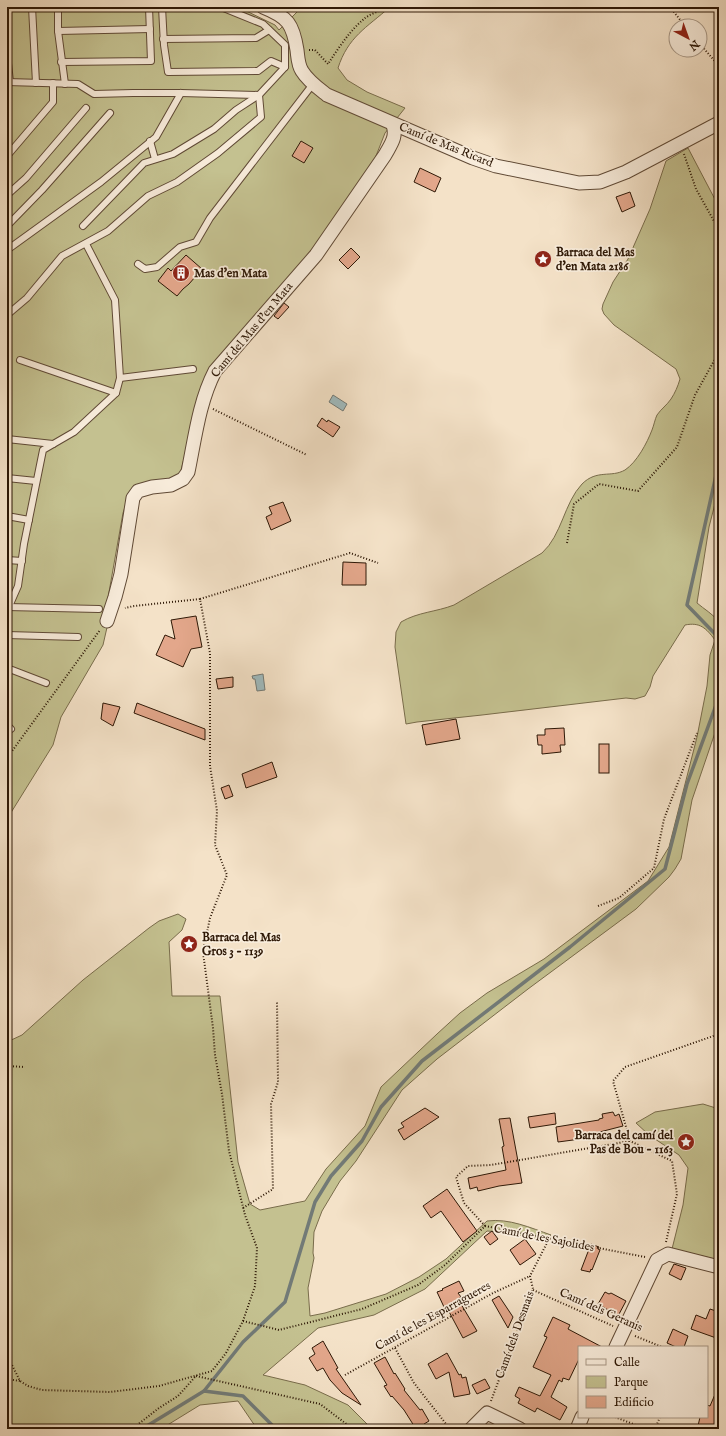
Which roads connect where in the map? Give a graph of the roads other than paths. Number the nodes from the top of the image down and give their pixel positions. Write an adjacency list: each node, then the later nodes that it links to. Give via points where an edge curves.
1 (32, 7): 16 (lane)
2 (58, 7): 9 (lane)
3 (149, 7): 7 (lane)
4 (162, 7): 10 (lane)
5 (221, 7): 8 (lane, via 262,24)
6 (263, 7): 19 (street, Camí de Mas Ricard, via 277,12 289,22 295,38 298,62 302,72)
7 (150, 29): 9 (lane); 13 (lane, via 151,61)
8 (269, 30): 10 (lane, via 256,38); 14 (lane, via 285,45)
9 (58, 31): 13 (lane)
10 (163, 39): 14 (lane, via 168,72 258,72 271,61)
11 (7, 54): 12 (lane)
12 (7, 59): 15 (lane)
13 (61, 62): 18 (lane)
14 (285, 67): 21 (lane)
15 (9, 82): 16 (lane)
16 (36, 83): 17 (lane)
17 (53, 83): 18 (lane); 27 (lane, via 53,102)
18 (64, 84): 20 (lane, via 78,84 94,94)
19 (313, 84): 25 (street, Camí de Mas Ricard, via 327,95); 34 (lane, via 210,218 196,242 180,247 157,267 145,269)
20 (181, 93): 21 (lane); 26 (lane, via 156,137)
21 (259, 95): 28 (lane, via 214,129 173,154); 32 (lane, via 261,117 218,153 177,182 148,196 108,231)
22 (86, 108): 29 (lane, via 26,178)
23 (110, 113): 30 (lane)
24 (719, 123): 25 (street, Camí de Mas Ricard, via 626,172 600,182 579,183 496,166)
25 (393, 125): 49 (street, Camí del Mas d'en Mata, via 396,132 393,141 316,255 215,371 202,404 188,472 183,479 171,485 138,491 133,498 121,574)
26 (150, 141): 28 (lane); 33 (lane, via 101,182)
27 (7, 156)
28 (155, 159): 31 (lane, via 144,163)
29 (7, 195)
30 (7, 226)
31 (83, 226)
32 (86, 244): 35 (lane, via 62,256 27,298); 38 (lane, via 115,300)
33 (7, 250)
34 (138, 264)
35 (7, 315)
36 (20, 360): 39 (lane)
37 (193, 369): 38 (lane)
38 (120, 378): 39 (lane)
39 (116, 393): 41 (lane, via 74,432)
40 (7, 439): 41 (lane)
41 (53, 444): 43 (lane, via 43,450)
42 (7, 478): 43 (lane)
43 (36, 481): 45 (lane)
44 (7, 516): 45 (lane)
45 (29, 520): 47 (lane)
46 (7, 560): 47 (lane)
47 (22, 561): 48 (lane, via 18,586)
48 (8, 609): 49 (lane)
49 (105, 614)
50 (7, 635): 51 (lane)
51 (78, 637)
52 (7, 668): 53 (lane)
53 (46, 683)
54 (719, 1266): 55 (street, via 663,1257)
55 (616, 1346)
56 (582, 1418): 59 (street)
57 (471, 1429): 58 (street, via 487,1413)
58 (520, 1429)
59 (577, 1429)

